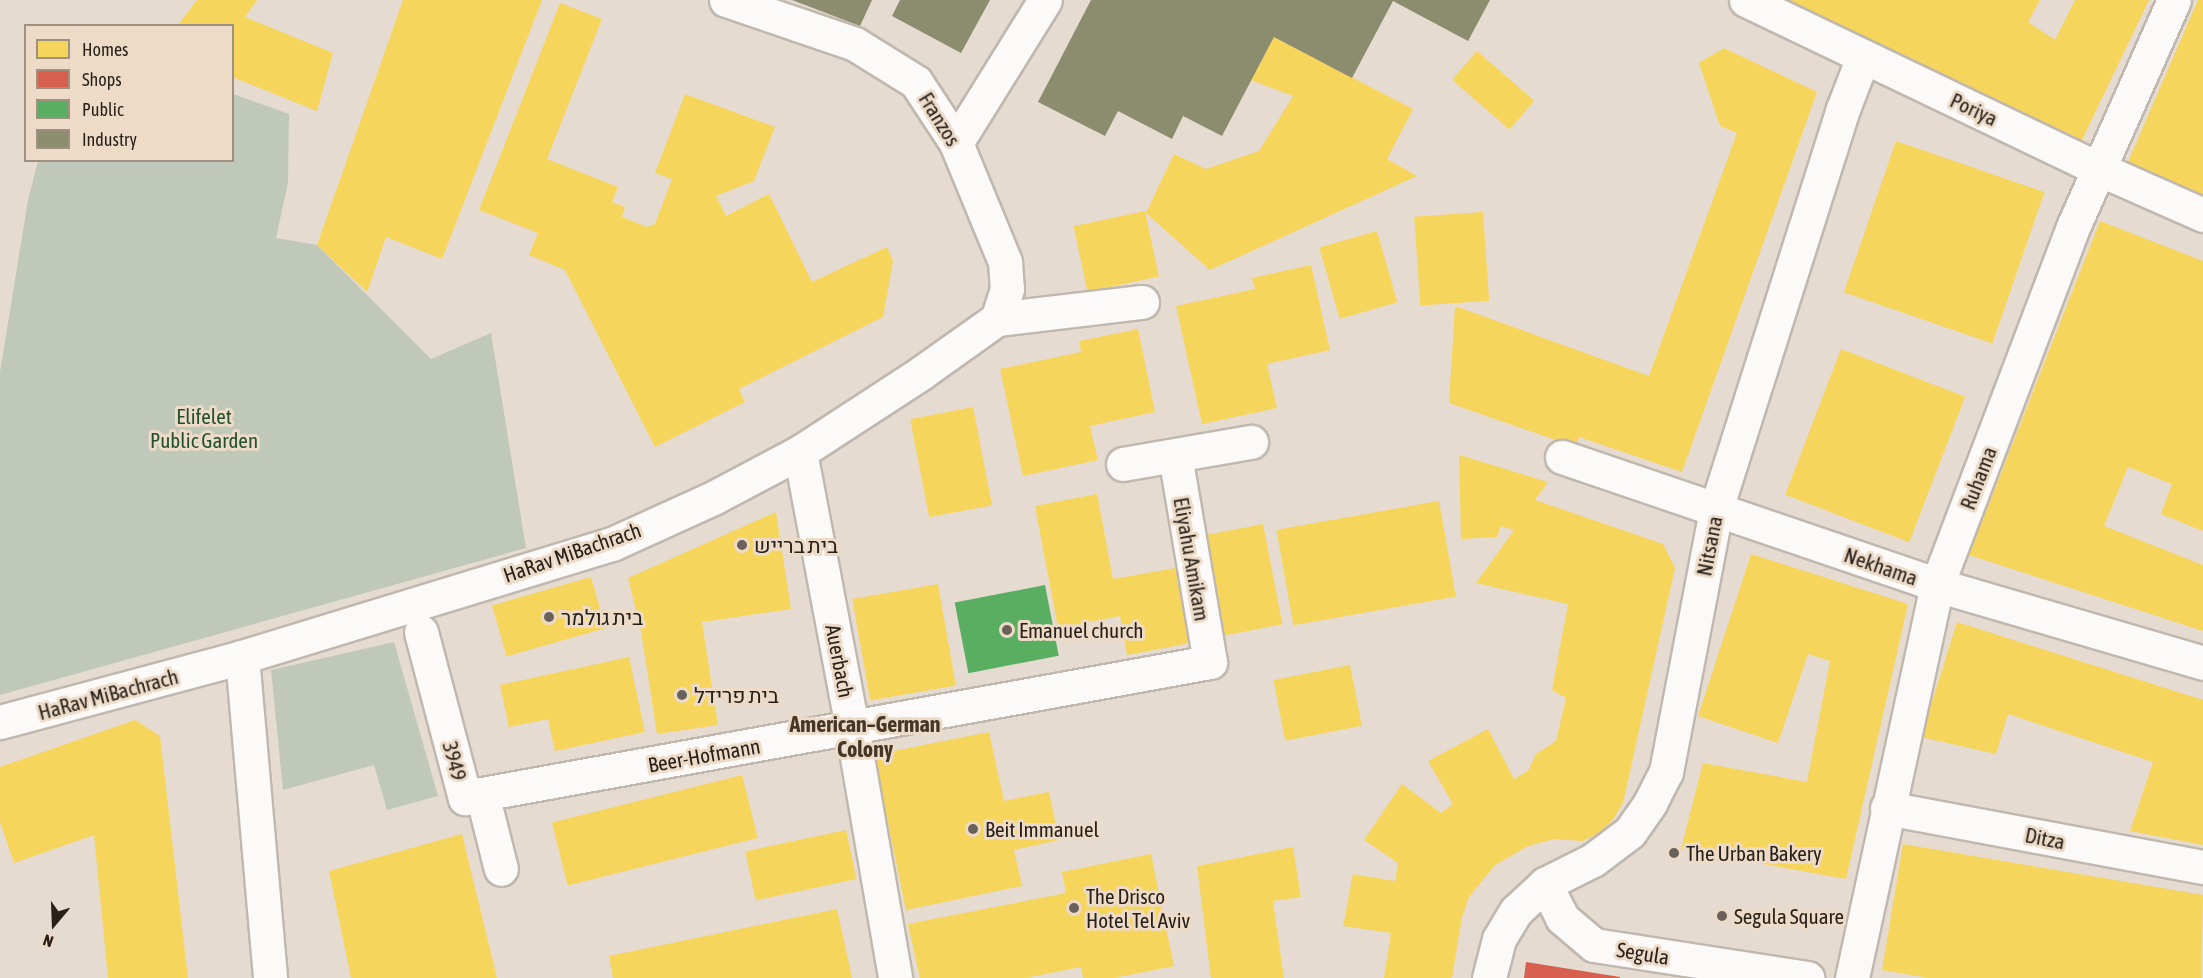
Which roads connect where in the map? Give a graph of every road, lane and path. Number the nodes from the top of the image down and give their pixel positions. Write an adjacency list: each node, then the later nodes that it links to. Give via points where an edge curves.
1 (726, 0): 6 (street, Franzos, via 855,44 916,82)
2 (1045, 0): 6 (street)
3 (1746, 0): 5 (street, Poriya)
4 (2174, 0): 7 (street, Ruhama)
5 (1863, 57): 7 (street, Poriya); 16 (street, Nitsana)
6 (956, 143): 10 (street, Franzos, via 1005,262 1007,289)
7 (2097, 168): 8 (street, Poriya); 17 (street, Ruhama)
8 (2203, 215)
9 (1142, 302): 10 (street, HaRav MiBachrach)
10 (997, 320): 12 (street, HaRav MiBachrach)
11 (1251, 442): 13 (street)
12 (800, 452): 19 (street, HaRav MiBachrach, via 715,497 612,544); 23 (street, Auerbach)
13 (1175, 456): 15 (street); 20 (street, Eliyahu Amikam)
14 (1562, 458): 16 (street, Nekhama)
15 (1123, 464)
16 (1716, 509): 17 (street, Nekhama); 28 (street, Nitsana, via 1666,772 1630,832 1593,860)
17 (1937, 585): 21 (street, Nekhama); 25 (street, Ruhama)
18 (422, 632): 24 (street, 3949, via 465,798)
19 (242, 657): 22 (street, HaRav MiBachrach); 29 (street)
20 (1210, 662): 23 (street, Beer-Hofmann)
21 (2203, 663)
22 (0, 722)
23 (852, 728): 24 (street, Beer-Hofmann); 30 (street, Auerbach)
24 (482, 794): 27 (street, 3949)
25 (1887, 808): 26 (street, Ditza); 33 (street, Ruhama)
26 (2203, 867)
27 (501, 869)
28 (1545, 884): 31 (street, Nitsana, via 1516,911 1499,939); 32 (street, Segula, via 1562,918 1594,945)
29 (270, 978)
30 (895, 978)
31 (1489, 978)
32 (1807, 978)
33 (1852, 978)

